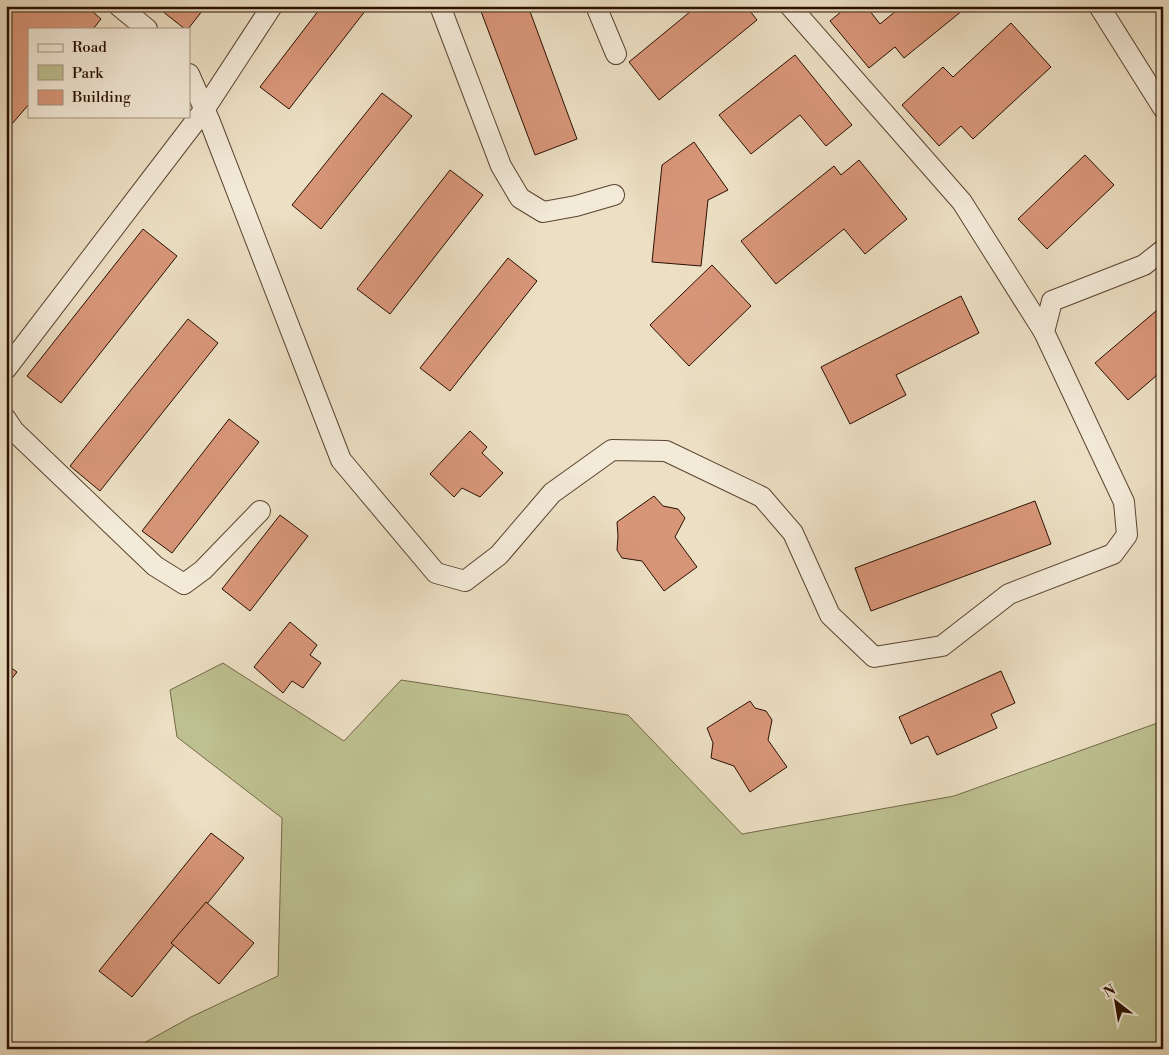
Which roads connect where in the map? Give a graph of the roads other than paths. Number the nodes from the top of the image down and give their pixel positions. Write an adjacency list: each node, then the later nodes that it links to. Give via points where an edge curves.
1 (119, 6): 7 (street)
2 (272, 6): 11 (street)
3 (440, 6): 12 (street, via 501,166 520,198 542,212)
4 (596, 6): 8 (street)
5 (790, 6): 14 (street, via 962,202)
6 (1099, 6): 10 (street)
7 (146, 28)
8 (616, 54)
9 (190, 76): 11 (street)
10 (1163, 108)
11 (204, 110): 14 (street, via 341,460 436,572 464,580 499,555 552,493 612,450 666,451 762,497 794,533 830,615 874,657 942,646 1009,594 1113,554 1127,535 1124,502); 15 (street)
12 (614, 195)
13 (1163, 250): 14 (street, via 1144,265 1052,301)
14 (1044, 332)
15 (6, 370)
16 (6, 418): 17 (street, via 14,431 155,566 184,584)
17 (260, 511)

